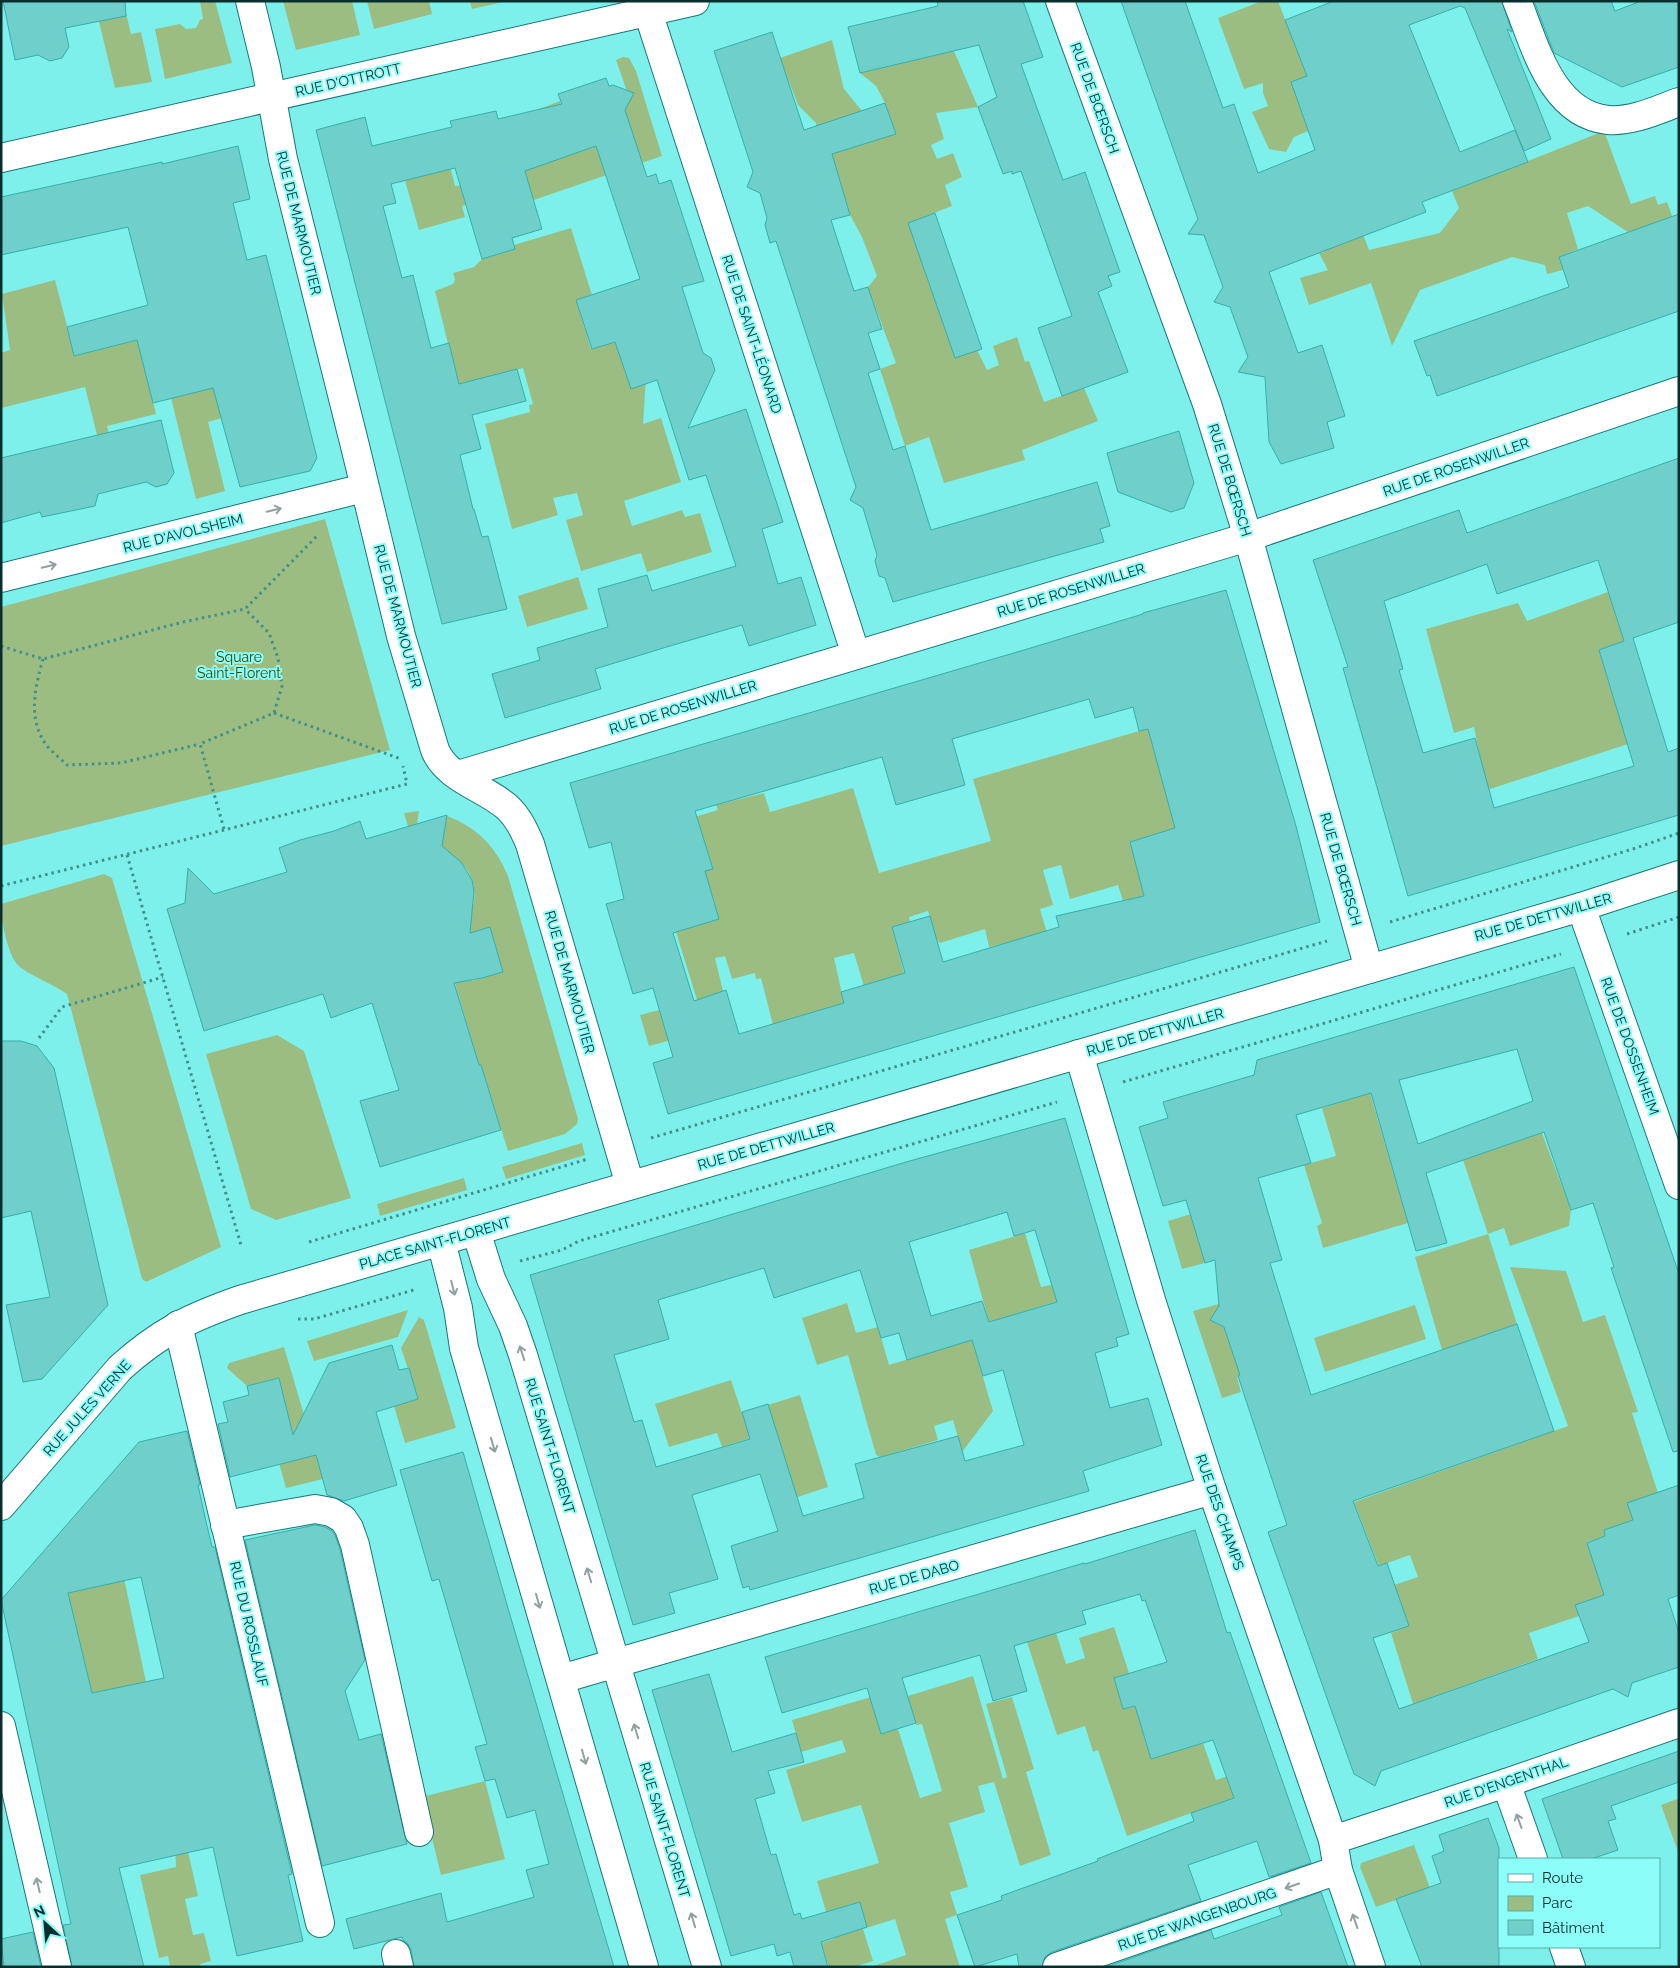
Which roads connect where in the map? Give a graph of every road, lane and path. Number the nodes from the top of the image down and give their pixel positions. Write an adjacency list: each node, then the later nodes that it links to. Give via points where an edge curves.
1 (250, 1): 6 (street, RUE DE MARMOUTIER)
2 (694, 1): 5 (street, RUE D'OTTROTT)
3 (1060, 1): 12 (street, RUE DE BŒRSCH, via 1207,404)
4 (1517, 1): 7 (street, via 1543,66 1555,86 1567,101 1585,113 1608,120 1622,119)
5 (648, 12): 6 (street, RUE D'OTTROTT); 16 (street, RUE DE SAINT-LÉONARD)
6 (270, 98): 8 (street, RUE D'OTTROTT); 10 (street, RUE DE MARMOUTIER)
7 (1679, 102)
8 (1, 158)
9 (1679, 391): 12 (street, RUE DE ROSENWILLER)
10 (364, 488): 13 (street, RUE D'AVOLSHEIM, one-way to 10); 22 (street, RUE DE MARMOUTIER, via 400,636 435,750 445,767)
11 (319, 534): 14 (path)
12 (1248, 538): 16 (street, RUE DE ROSENWILLER); 30 (street, RUE DE BŒRSCH)
13 (1, 578)
14 (245, 609): 17 (path); 18 (path, via 269,633 278,658 282,686)
15 (1, 646): 17 (path)
16 (856, 655): 22 (street, RUE DE ROSENWILLER)
17 (43, 659): 19 (path, via 34,689 34,719 47,745 67,765 121,763)
18 (274, 713): 19 (path); 21 (path)
19 (200, 744): 23 (path)
20 (398, 751): 21 (path)
21 (401, 759): 23 (path, via 408,784)
22 (458, 775): 37 (street, RUE DE MARMOUTIER, via 507,808 517,819 530,844)
23 (224, 829): 25 (path)
24 (1679, 833): 30 (path)
25 (127, 854): 27 (path); 33 (path)
26 (1679, 875): 28 (street, RUE DE DETTWILLER)
27 (1, 886)
28 (1581, 907): 31 (street, RUE DE DOSSENHEIM); 32 (street, RUE DE DETTWILLER)
29 (1679, 917): 31 (path)
30 (1359, 931): 32 (street, RUE DE BŒRSCH); 37 (path, via 674,1131)
31 (1594, 944): 36 (path); 38 (street, RUE DE DOSSENHEIM)
32 (1369, 969): 35 (street, RUE DE DETTWILLER)
33 (163, 977): 34 (path, via 62,1007); 42 (path)
34 (39, 1038)
35 (1079, 1054): 36 (street, RUE DES CHAMPS); 39 (street, RUE DE DETTWILLER)
36 (1090, 1092): 44 (path, via 579,1242 545,1256); 49 (street, RUE DES CHAMPS)
37 (620, 1150): 39 (street, RUE DE MARMOUTIER); 43 (path)
38 (1679, 1185)
39 (630, 1186): 40 (street, PLACE SAINT-FLORENT)
40 (476, 1231): 41 (street, PLACE SAINT-FLORENT); 44 (street, RUE SAINT-FLORENT)
41 (441, 1241): 45 (street); 46 (street, PLACE SAINT-FLORENT)
42 (241, 1245)
43 (300, 1245)
44 (488, 1268): 52 (street, RUE SAINT-FLORENT, one-way to 44, via 523,1355)
45 (451, 1279): 47 (path, via 314,1319); 53 (street, one-way to 53, via 464,1348)
46 (240, 1300): 48 (street, RUE JULES VERNE)
47 (296, 1319)
48 (178, 1325): 50 (street, RUE JULES VERNE, via 140,1350 120,1368); 51 (street, RUE DU ROSSLAUF)
49 (1212, 1490): 52 (street, RUE DE DABO); 58 (street, RUE DES CHAMPS)
50 (1, 1506)
51 (226, 1525): 57 (street, via 315,1509 331,1512 343,1519 349,1528); 61 (street, RUE DU ROSSLAUF)
52 (615, 1664): 53 (street); 65 (street, RUE SAINT-FLORENT, one-way to 52)
53 (561, 1679): 64 (street, one-way to 64)
54 (1679, 1723): 56 (street, RUE D'ENGENTHAL)
55 (1, 1726): 63 (street, one-way to 55)
56 (1506, 1783): 58 (street, RUE D'ENGENTHAL); 59 (street, one-way to 56)
57 (419, 1832)
58 (1333, 1840): 60 (street, RUE DES CHAMPS)
59 (1533, 1858)
60 (1338, 1870): 66 (street, RUE DE WANGENBOURG, one-way to 66); 67 (street, RUE DES CHAMPS, one-way to 60)
61 (320, 1923)
62 (1564, 1948): 68 (street)
63 (57, 1967)
64 (644, 1967)
65 (707, 1967)
66 (1057, 1967)
67 (1371, 1967)
68 (1571, 1967)

